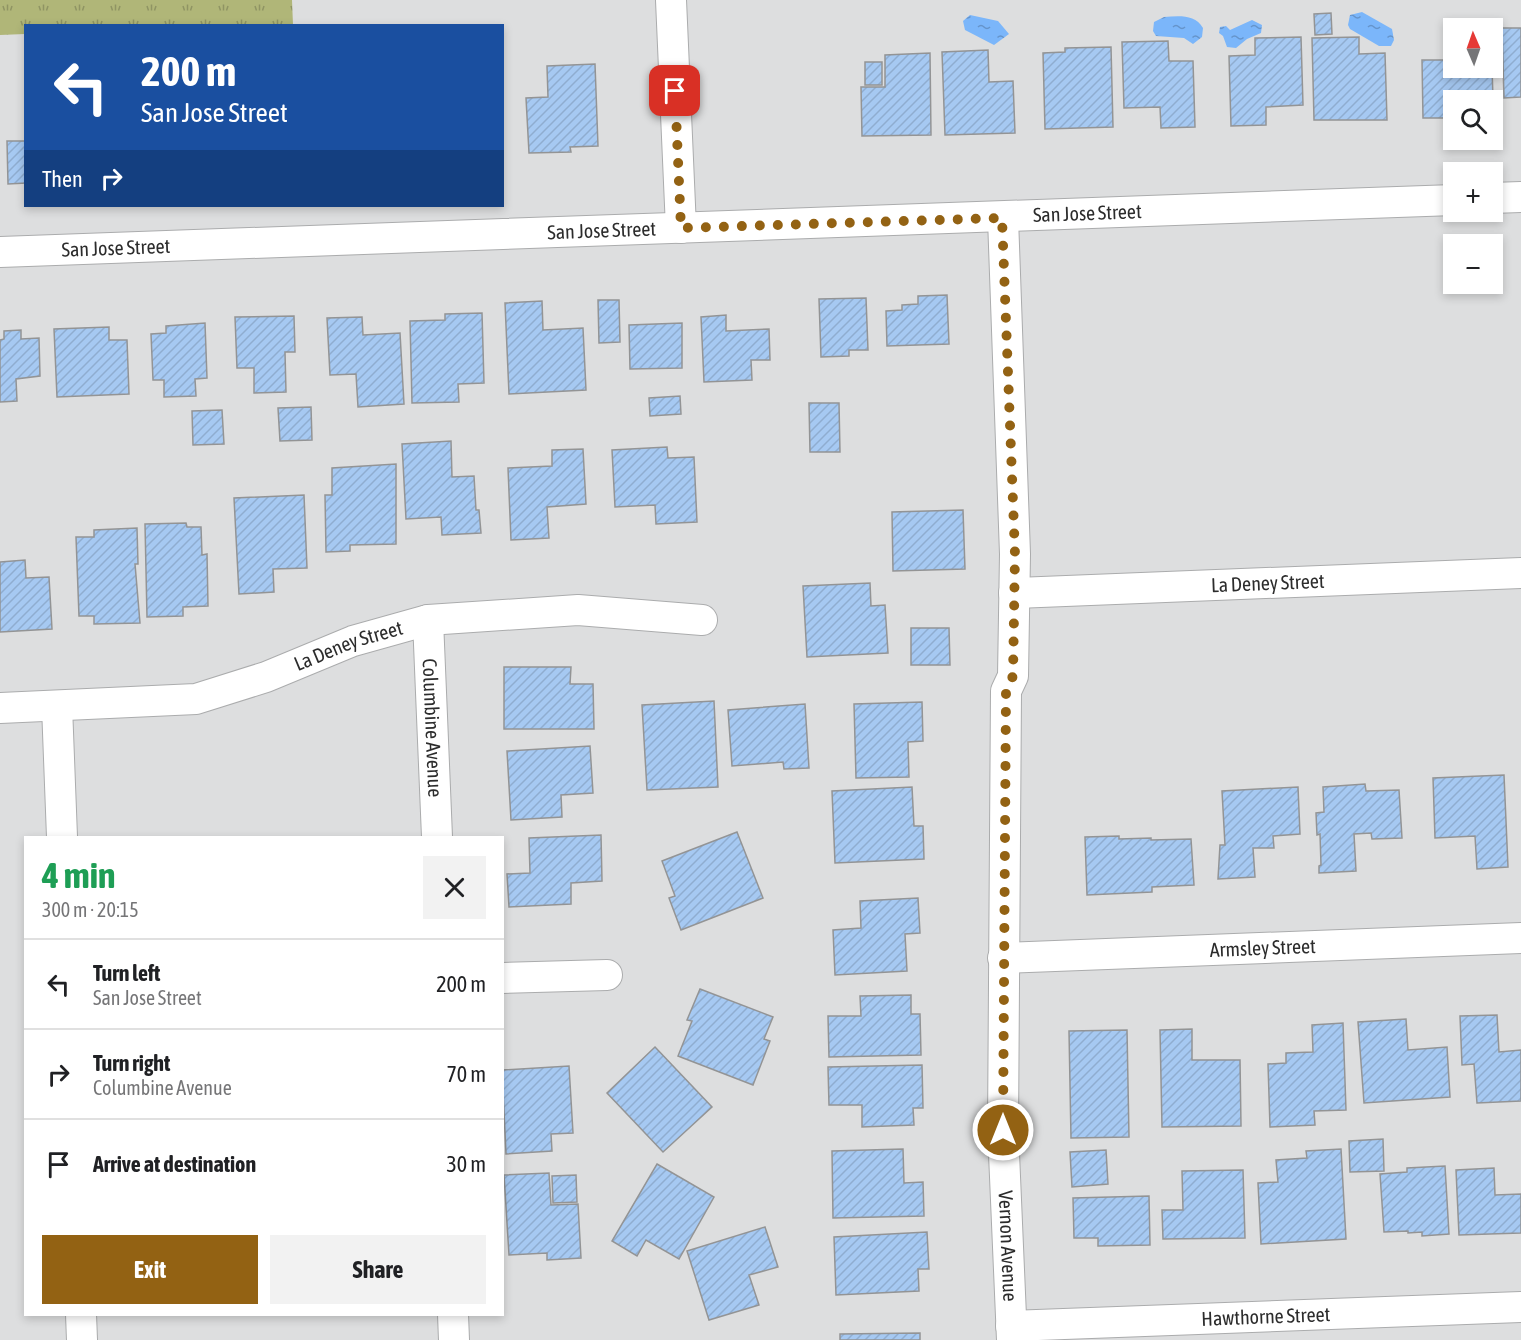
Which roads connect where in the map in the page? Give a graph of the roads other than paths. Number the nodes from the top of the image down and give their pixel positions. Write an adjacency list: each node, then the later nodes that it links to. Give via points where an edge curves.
1 (671, 0): 6 (street)
2 (1521, 197): 3 (street)
3 (1503, 198)
4 (1443, 200): 5 (street, San Jose Street)
5 (1002, 218): 6 (street, San Jose Street); 9 (street, Vernon Avenue)
6 (681, 228): 7 (street, San Jose Street)
7 (0, 252)
8 (1521, 573): 9 (street, La Deney Street)
9 (1014, 593): 17 (street, Vernon Avenue, via 1013,676 1006,691)
10 (429, 620): 11 (street, La Deney Street, via 578,610); 12 (street, La Deney Street, via 353,641 266,677 196,699); 15 (street, Columbine Avenue)
11 (702, 620)
12 (57, 706): 13 (street, La Deney Street); 14 (street)
13 (0, 708)
14 (62, 836)
15 (436, 836)
16 (1521, 938): 17 (street, Armsley Street)
17 (1003, 958): 23 (street, Vernon Avenue, via 1003,1130)
18 (607, 975): 19 (street)
19 (504, 978)
20 (1521, 1307): 23 (street, Hawthorne Street)
21 (81, 1316): 24 (street)
22 (453, 1316): 25 (street)
23 (1012, 1333)
24 (82, 1340)
25 (454, 1340)

